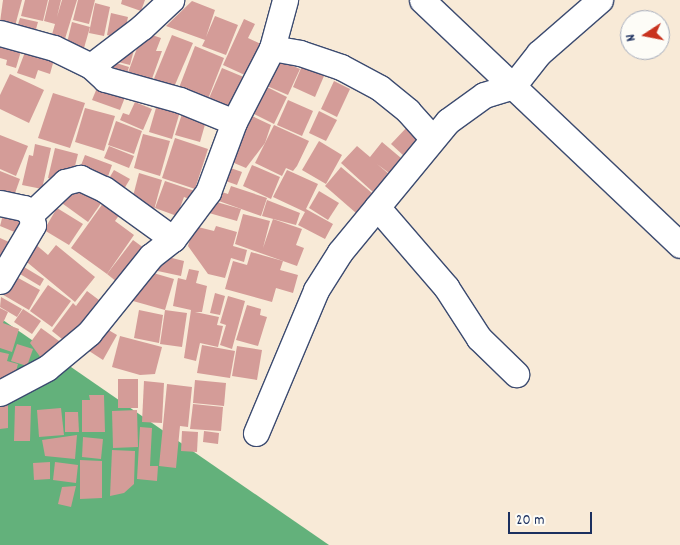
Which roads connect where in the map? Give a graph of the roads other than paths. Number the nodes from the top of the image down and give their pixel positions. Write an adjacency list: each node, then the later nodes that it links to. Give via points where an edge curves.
1 (171, 0): 7 (street, via 142,28)
2 (285, 0): 6 (street)
3 (422, 0): 8 (street)
4 (600, 0): 8 (street, via 539,53)
5 (0, 33): 7 (street, via 54,48)
6 (272, 48): 9 (street); 10 (street, via 300,53 340,67 380,88 408,111)
7 (91, 66): 9 (street, via 105,79 180,100)
8 (513, 86): 10 (street, via 468,104); 15 (street)
9 (234, 122): 14 (street, via 208,192)
10 (432, 138): 12 (street)
11 (0, 202): 13 (street, via 24,208)
12 (377, 207): 17 (street, via 446,286 479,338); 19 (street, via 340,252 316,290)
13 (31, 214): 14 (street, via 64,182 80,178 104,189); 16 (street, via 33,225 30,235)
14 (173, 239): 18 (street, via 151,256 89,333 69,351 47,368)
15 (680, 244)
16 (0, 281)
17 (516, 374)
18 (0, 393)
19 (256, 433)

